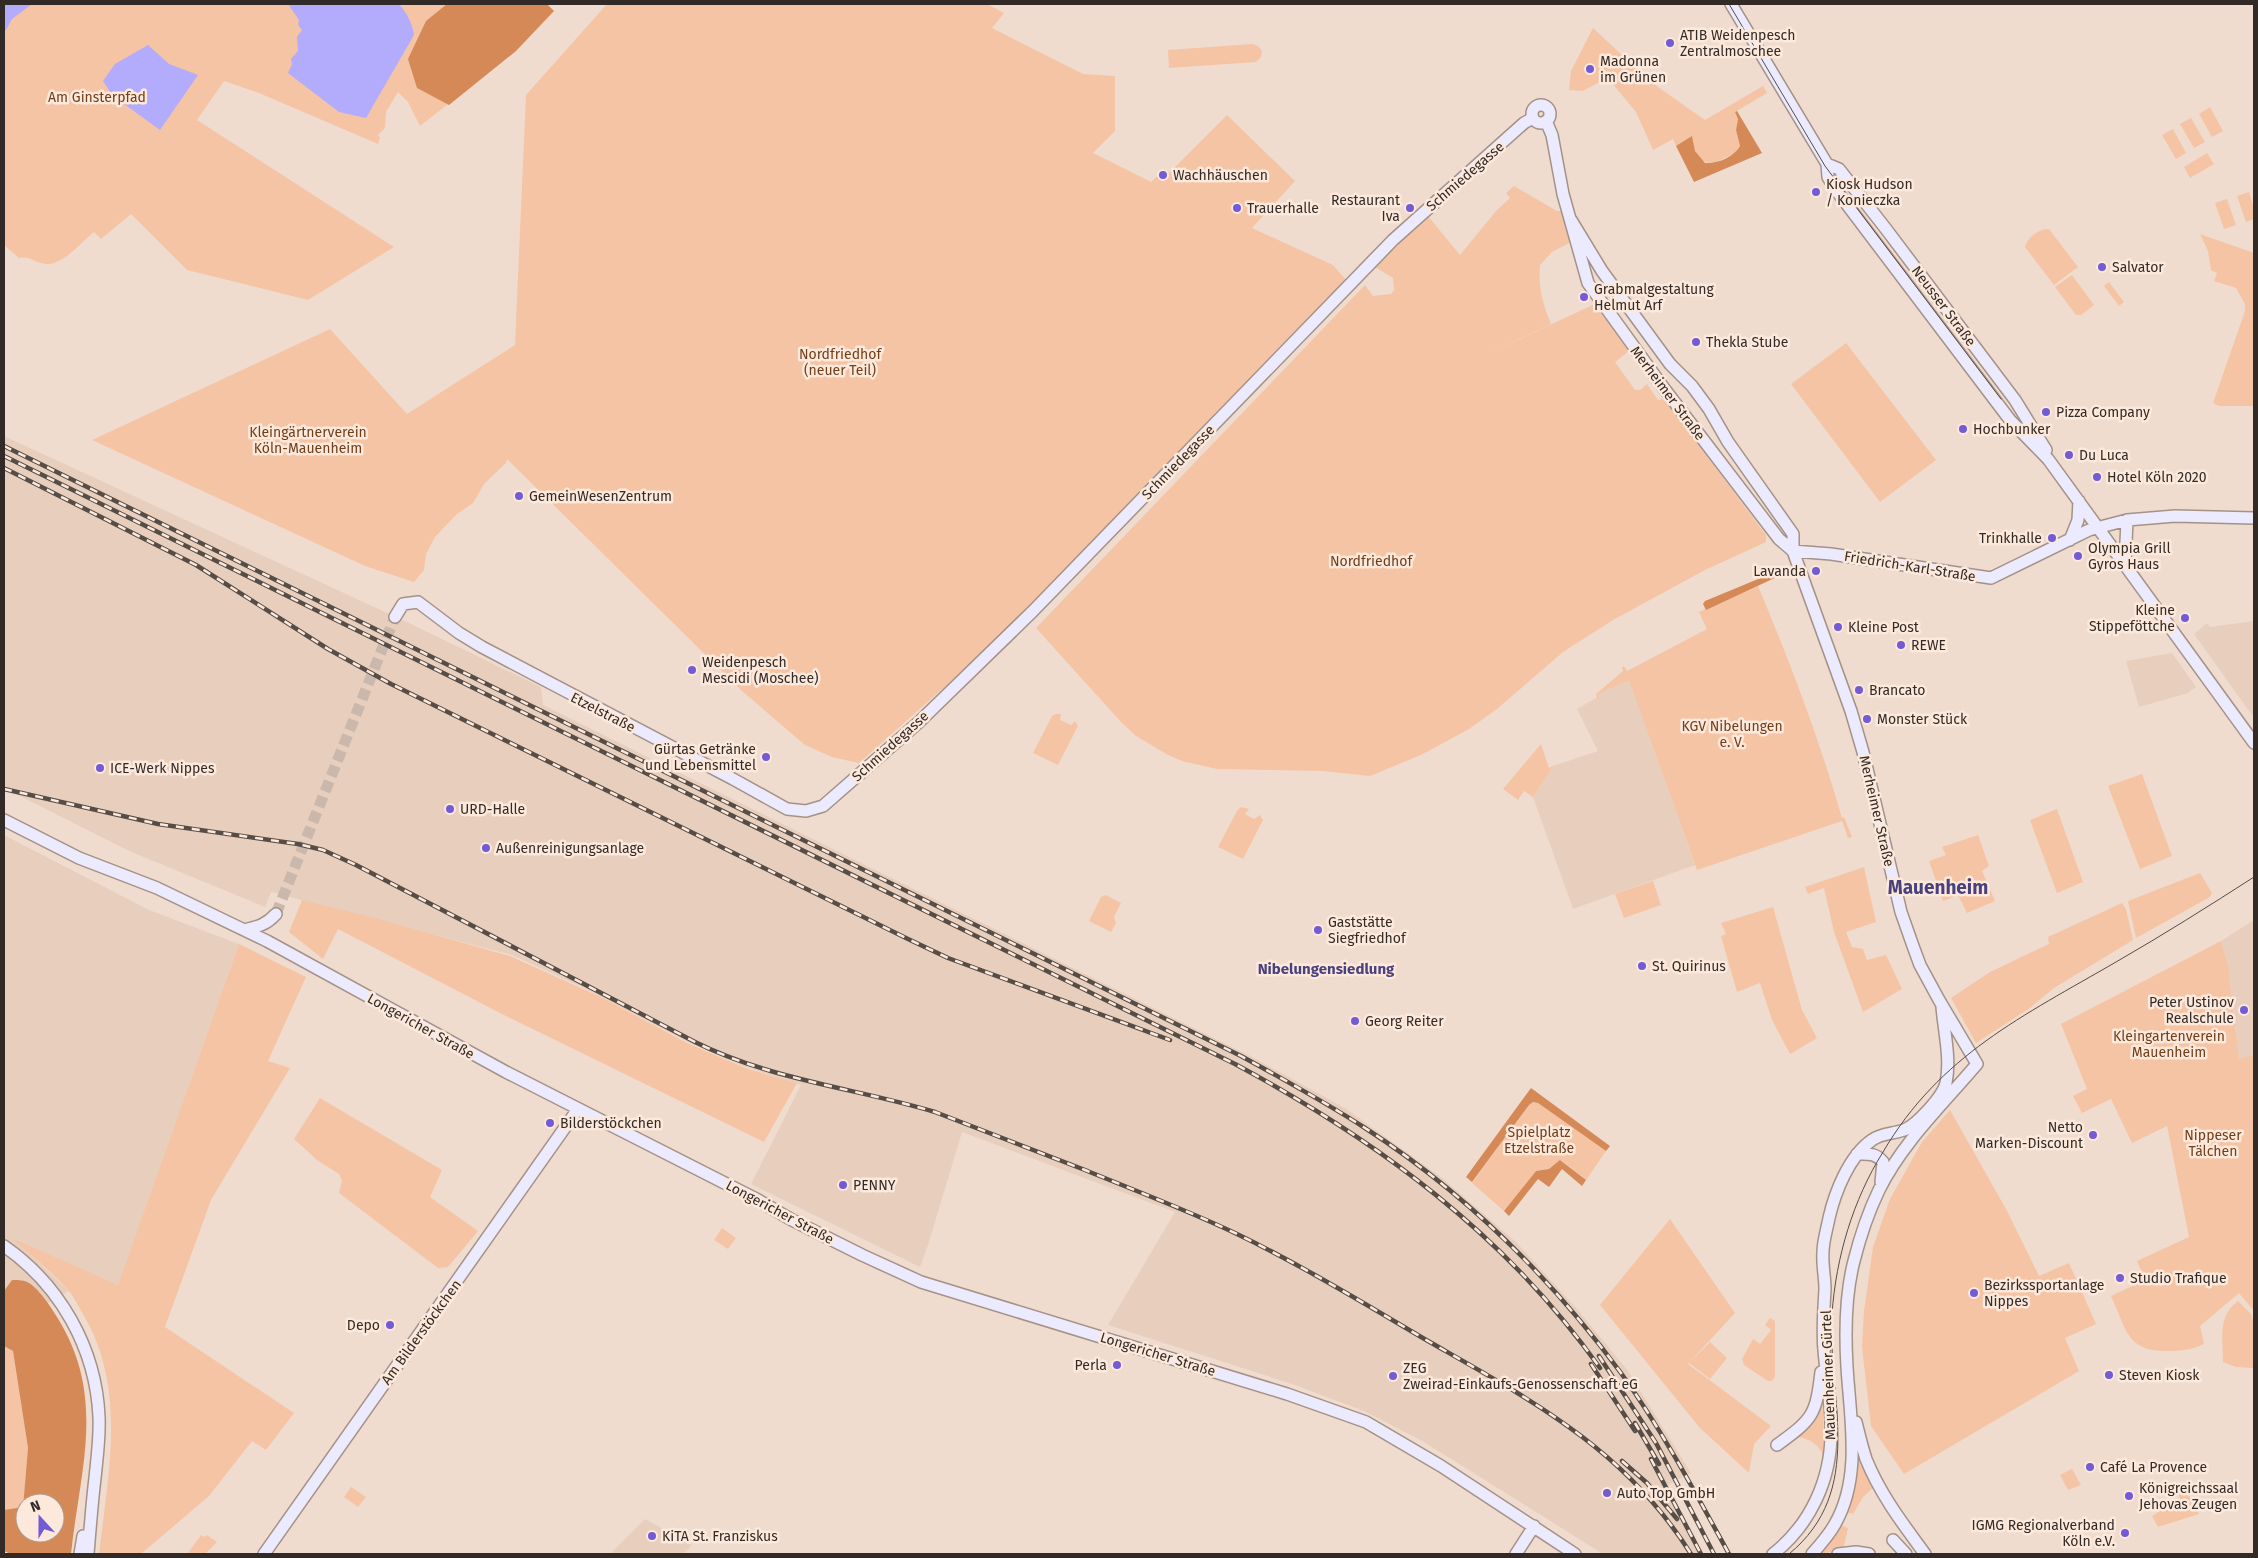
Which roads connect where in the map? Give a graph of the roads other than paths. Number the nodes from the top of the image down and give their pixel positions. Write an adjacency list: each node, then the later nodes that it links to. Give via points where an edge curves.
1 (1731, 4): 3 (street, Neusser Straße)
2 (1546, 121): 4 (street, Merheimer Straße); 15 (street, Schmiedegasse, via 1539,123 1533,118 1524,123 1393,240 1033,611 919,722)
3 (1827, 164): 5 (street, Neusser Straße, via 1832,184 1882,252 2010,420); 5 (street, Neusser Straße, via 1839,169 2015,400 2045,447)
4 (1571, 220): 11 (street, Merheimer Straße, via 1602,271 1670,364 1692,386 1787,524 1793,534); 11 (street, Merheimer Straße, via 1588,284 1779,539)
5 (2048, 459): 6 (street, Neusser Straße)
6 (2079, 501): 9 (street, Neusser Straße); 10 (street, via 2078,520)
7 (2254, 518): 8 (street, Friedrich-Karl-Straße, via 2175,516)
8 (2127, 520): 9 (street, Friedrich-Karl-Straße); 12 (street)
9 (2098, 527): 10 (street, Friedrich-Karl-Straße); 12 (street, Neusser Straße)
10 (2070, 540): 11 (street, Friedrich-Karl-Straße, via 1992,578)
11 (1793, 551): 19 (street, Merheimer Straße, via 1864,752 1901,912 1920,965)
12 (2125, 564): 14 (street, Neusser Straße)
13 (395, 617): 15 (street, Etzelstraße, via 403,604 418,602 482,647 787,809 806,811)
14 (2254, 743)
15 (823, 806)
16 (4, 820): 17 (street, Longericher Straße, via 79,858 157,888)
17 (244, 930): 18 (street, Longericher Straße); 18 (street, via 264,925 276,914)
18 (267, 941): 21 (street, Longericher Straße)
19 (1942, 1006): 20 (street, Merheimer Straße); 22 (street, Mauenheimer Gürtel, via 1946,1084 1915,1123 1905,1130 1874,1138)
20 (1977, 1064): 23 (street, Mauenheimer Gürtel, via 1899,1158)
21 (578, 1109): 29 (street, Longericher Straße, via 792,1220 921,1282 1278,1391 1366,1422); 33 (street, Am Bilderstöckchen)
22 (1858, 1154): 23 (street, Mauenheimer Gürtel, via 1872,1154 1883,1162); 25 (street, Mauenheimer Gürtel, via 1840,1186 1823,1251)
23 (1880, 1189): 26 (street, Mauenheimer Gürtel, via 1853,1263 1848,1299 1846,1339)
24 (4, 1246): 28 (street, via 48,1286 69,1315 84,1345 100,1416)
25 (1824, 1348): 27 (street, via 1818,1399 1812,1413 1802,1428); 36 (street, Mauenheimer Gürtel, via 1831,1431 1826,1476 1805,1520 1791,1539)
26 (1851, 1407): 37 (street, Mauenheimer Gürtel, via 1851,1475 1846,1496 1836,1523); 41 (street, via 1866,1459 1880,1489)
27 (1777, 1445)
28 (94, 1480): 31 (street); 32 (street)
29 (1534, 1526): 34 (street); 35 (street, Longericher Straße)
30 (1893, 1540): 40 (street)
31 (80, 1554)
32 (88, 1554)
33 (264, 1554)
34 (1516, 1554)
35 (1574, 1554)
36 (1773, 1554)
37 (1812, 1554)
38 (1838, 1554): 39 (street)
39 (1869, 1554)
40 (1906, 1554)
41 (1925, 1554)

